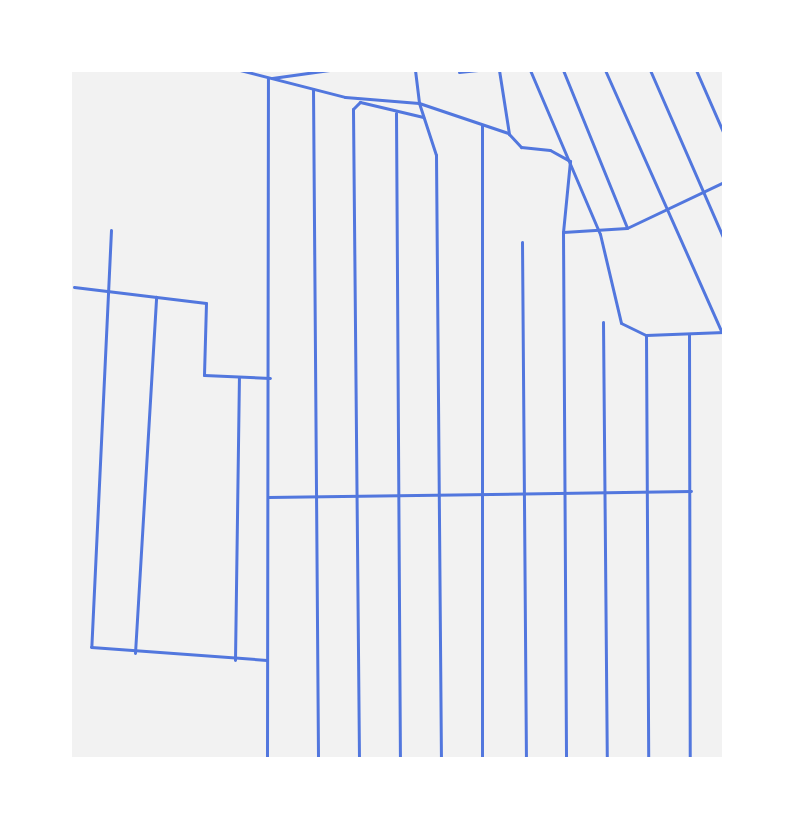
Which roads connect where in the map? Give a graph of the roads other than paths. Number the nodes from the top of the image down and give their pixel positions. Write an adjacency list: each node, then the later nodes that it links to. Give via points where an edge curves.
1 (240, 70): 12 (street)
2 (329, 70): 12 (street)
3 (415, 70): 16 (street)
4 (478, 70): 11 (street)
5 (499, 70): 20 (street)
6 (530, 70): 22 (street)
7 (563, 70): 26 (street)
8 (605, 70): 25 (street)
9 (650, 70): 24 (street)
10 (696, 70): 21 (street)
11 (459, 72)
12 (268, 78): 13 (street); 40 (street)
13 (313, 89): 14 (street); 45 (street)
14 (345, 97): 15 (street); 16 (street)
15 (360, 102): 17 (street); 47 (street, via 353,109)
16 (419, 103): 18 (street); 19 (street)
17 (396, 115): 18 (street); 48 (street)
18 (423, 117): 49 (street, via 436,155)
19 (482, 125): 20 (street); 41 (street)
20 (509, 134): 22 (street, via 521,147 550,150)
21 (724, 134)
22 (570, 161): 28 (street); 29 (street)
23 (724, 182): 24 (street)
24 (702, 192): 25 (street); 30 (street)
25 (666, 209): 26 (street); 36 (street)
26 (627, 228): 29 (street)
27 (111, 230): 33 (street)
28 (563, 232): 29 (street); 46 (street)
29 (600, 234): 38 (street, via 621,323)
30 (724, 239)
31 (522, 242): 50 (street)
32 (74, 287): 33 (street)
33 (110, 292): 34 (street); 52 (street, via 91,647)
34 (156, 297): 39 (street, via 206,303 204,375); 52 (street)
35 (603, 322): 43 (street)
36 (722, 332): 37 (street)
37 (689, 334): 38 (street); 42 (street)
38 (646, 335): 44 (street)
39 (239, 377): 40 (street); 53 (street)
40 (270, 378): 51 (street)
41 (481, 491): 49 (street); 50 (street); 60 (street)
42 (691, 491): 44 (street); 65 (street)
43 (604, 492): 44 (street); 46 (street); 63 (street)
44 (648, 492): 64 (street)
45 (318, 493): 47 (street); 51 (street); 56 (street)
46 (563, 493): 50 (street); 62 (street)
47 (360, 494): 48 (street); 57 (street)
48 (400, 494): 49 (street); 58 (street)
49 (440, 494): 59 (street)
50 (524, 494): 61 (street)
51 (268, 497): 54 (street)
52 (135, 653): 53 (street)
53 (235, 660): 54 (street)
54 (267, 660): 55 (street)
55 (267, 759)
56 (318, 759)
57 (359, 759)
58 (400, 759)
59 (441, 759)
60 (482, 759)
61 (526, 759)
62 (566, 759)
63 (607, 759)
64 (648, 759)
65 (690, 759)

